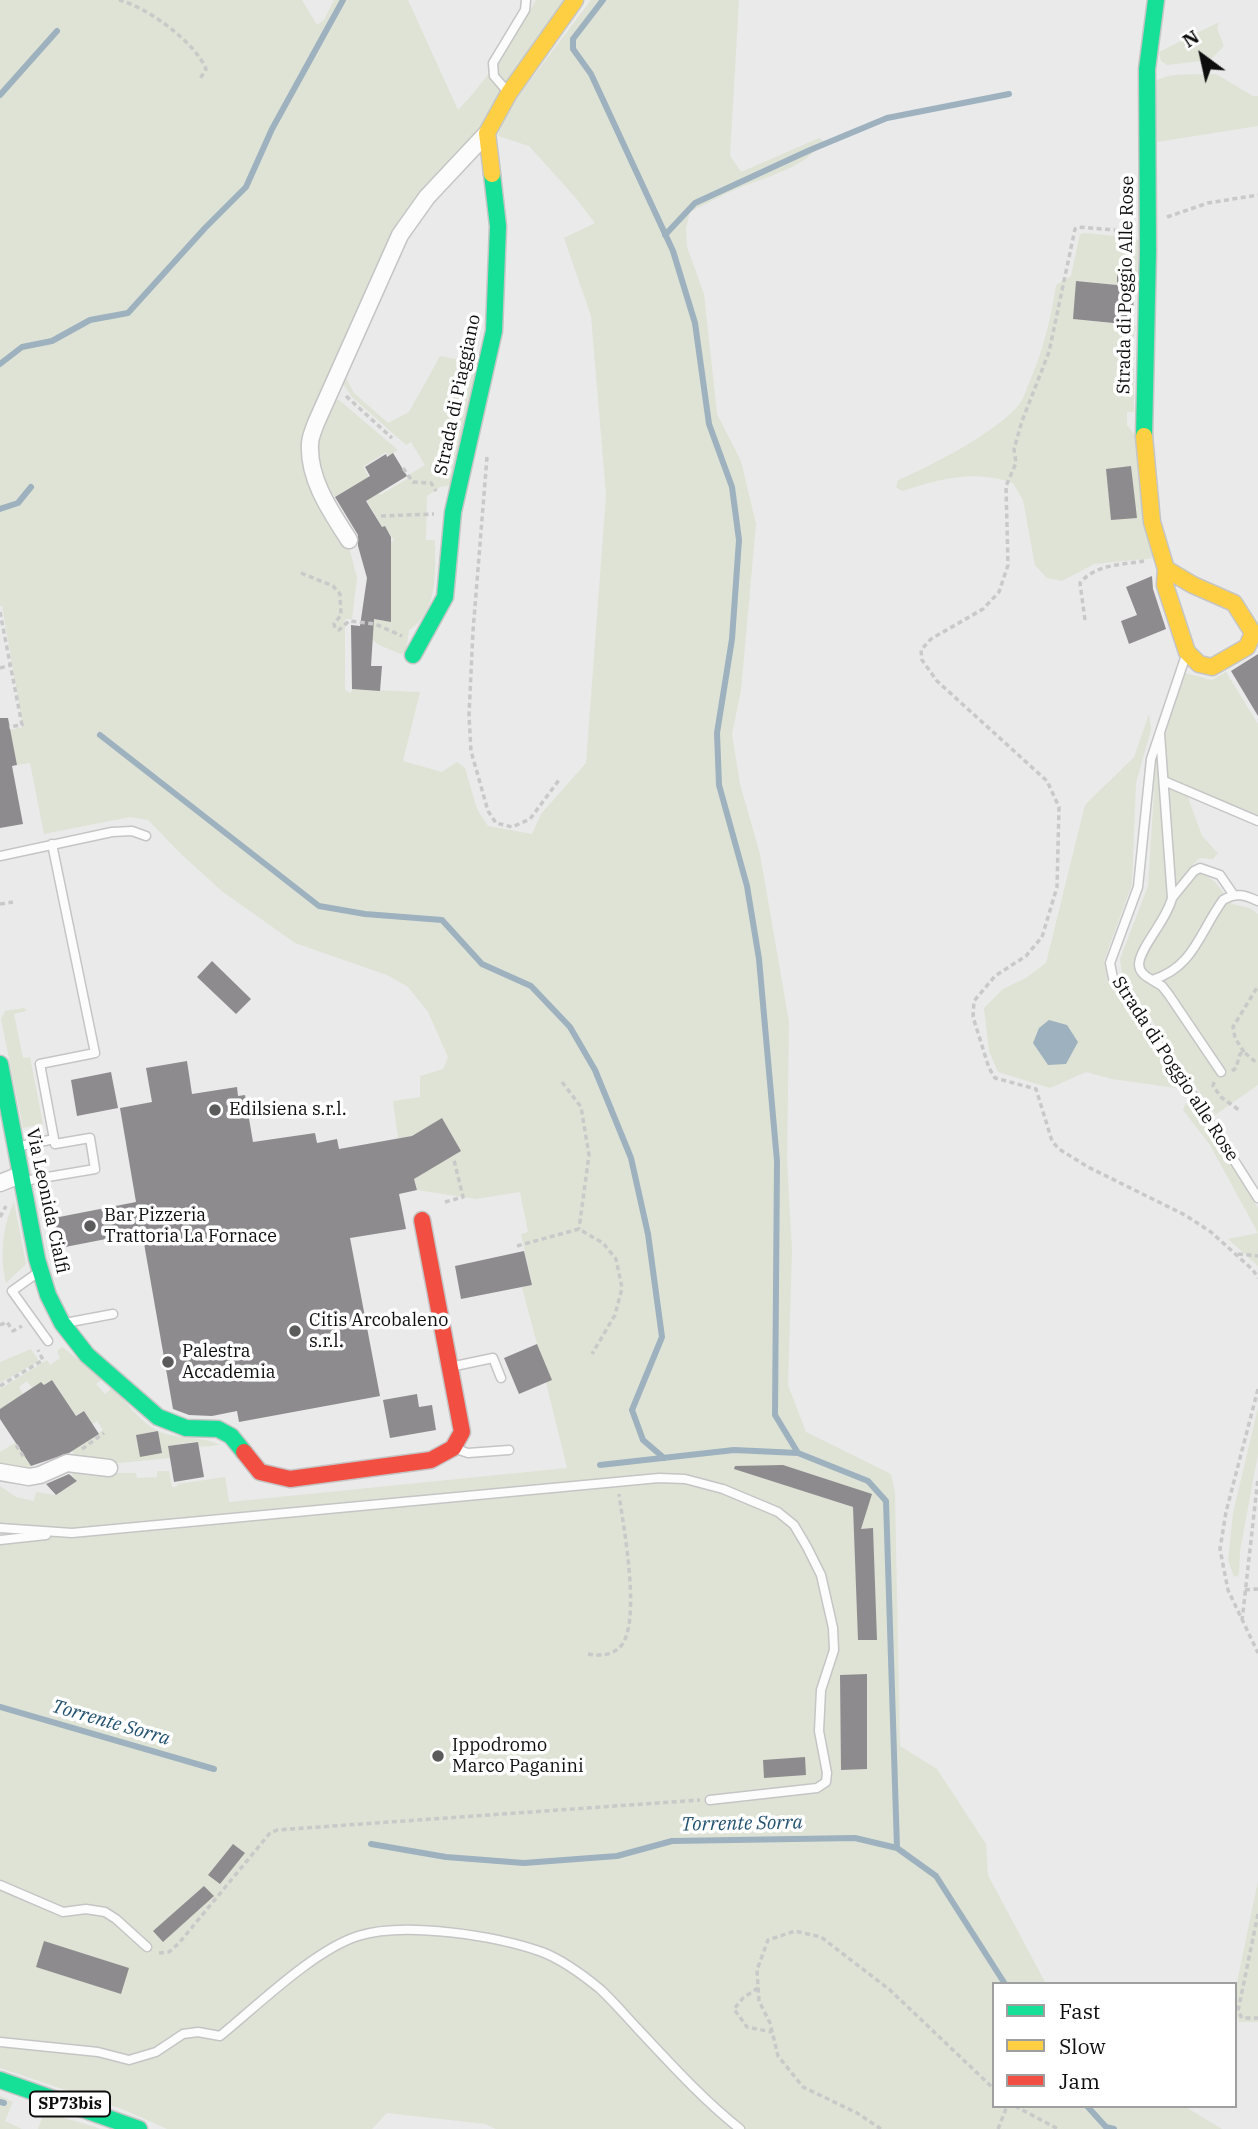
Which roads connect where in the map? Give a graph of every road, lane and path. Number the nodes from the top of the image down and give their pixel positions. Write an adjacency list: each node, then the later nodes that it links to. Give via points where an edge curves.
1 (119, 0): 5 (path, via 154,15 201,58 206,69)
2 (526, 0): 6 (lane, via 525,10 493,63 494,76)
3 (575, 0): 6 (street)
4 (1156, 0): 9 (street, Strada di Poggio Alle Rose, via 1147,69)
5 (200, 79)
6 (509, 93): 7 (street)
7 (487, 134): 11 (street, via 427,197 400,235); 15 (street, Strada di Piaggiano, via 498,226 494,331)
8 (1258, 195): 9 (path, via 1209,202 1168,218)
9 (1148, 212): 10 (street, Strada di Poggio Alle Rose)
10 (1147, 233): 18 (street, Strada di Poggio Alle Rose, via 1143,421 1152,522); 59 (path, via 1075,229 1049,352 1022,421 1014,449 1016,463 1006,486 1008,565 999,592 983,609 931,639 921,650 922,660 937,681 1047,781 1059,807 1057,887 1042,937 1026,956 995,976 974,1001 973,1017 989,1068 995,1078 1036,1089 1052,1141 1059,1149 1185,1215)
11 (335, 380): 12 (path); 17 (street, via 310,443 321,495)
12 (392, 438)
13 (488, 454): 28 (path, via 473,631 471,751 488,811 496,823 512,827 530,819)
14 (403, 468): 15 (path, via 413,482 431,483)
15 (453, 512): 16 (path); 22 (street, Strada di Piaggiano, via 445,597)
16 (381, 516)
17 (349, 540)
18 (1164, 564): 21 (path, via 1098,568 1088,574 1080,583); 23 (street, Strada di Poggio Alle Rose, via 1165,585); 23 (street, via 1194,585 1234,603 1253,633 1247,647 1212,667 1199,664)
19 (301, 573): 22 (path, via 333,586 340,594 341,615 335,628 349,621 375,624 408,638)
20 (0, 612): 24 (path)
21 (1085, 620)
22 (417, 648)
23 (1187, 652): 27 (lane, Strada di Poggio alle Rose)
24 (11, 665): 25 (path); 26 (path, via 22,725)
25 (0, 668)
26 (9, 727)
27 (1160, 731): 29 (lane); 52 (lane, Strada di Poggio alle Rose, via 1150,759 1138,887 1110,963 1113,978)
28 (559, 780)
29 (1164, 781): 30 (lane); 35 (lane)
30 (1258, 821)
31 (146, 836): 32 (lane, via 122,831)
32 (52, 844): 33 (lane); 47 (lane, via 96,1053 40,1064)
33 (0, 856)
34 (1233, 894): 35 (lane, via 1220,875 1200,868); 37 (lane); 39 (lane, via 1218,907 1184,963 1170,975)
35 (1172, 898): 39 (lane, via 1141,956 1143,976)
36 (13, 901): 38 (path)
37 (1258, 901)
38 (0, 904)
39 (1152, 980): 44 (lane, via 1169,995)
40 (1258, 986): 41 (path, via 1233,1027)
41 (1244, 1052): 43 (path); 44 (path, via 1237,1059 1237,1068)
42 (0, 1064): 48 (street, Via Leonida Cialfi)
43 (1258, 1064)
44 (1222, 1072): 46 (path, via 1215,1076 1213,1086)
45 (562, 1082): 57 (path, via 581,1107 589,1154)
46 (1239, 1110)
47 (54, 1139): 48 (lane); 50 (lane, via 55,1144 90,1138 95,1169)
48 (15, 1147): 50 (street, Via Leonida Cialfi)
49 (454, 1160): 53 (path, via 463,1197)
50 (21, 1179): 51 (street); 61 (street, Via Leonida Cialfi)
51 (0, 1183)
52 (1258, 1198)
53 (445, 1202)
54 (6, 1206): 55 (path)
55 (0, 1217)
56 (422, 1220): 69 (street)
57 (579, 1229): 58 (path); 68 (path, via 603,1243 616,1259 622,1289 615,1315)
58 (517, 1246)
59 (1236, 1254): 60 (path); 62 (path)
60 (1258, 1256)
61 (40, 1271): 64 (street, Via Leonida Cialfi); 67 (lane, via 12,1291)
62 (1258, 1279)
63 (113, 1314): 64 (lane)
64 (62, 1323): 73 (street, Via Leonida Cialfi, via 87,1355 158,1417 186,1428 218,1429 231,1436 260,1472 290,1479 431,1460)
65 (0, 1325): 66 (path, via 7,1322)
66 (11, 1328)
67 (48, 1341): 71 (path, via 36,1348 44,1360)
68 (592, 1354)
69 (450, 1367): 70 (lane, via 493,1358); 73 (street, via 462,1432)
70 (501, 1378)
71 (0, 1386)
72 (1258, 1389): 84 (path, via 1220,1549 1228,1590)
73 (453, 1448): 74 (lane, via 468,1453)
74 (509, 1450)
75 (109, 1468): 76 (street, via 67,1463 29,1477)
76 (0, 1472)
77 (1258, 1478): 82 (path)
78 (618, 1482): 80 (lane); 86 (path, via 629,1573 627,1636 620,1648 609,1654); 87 (lane, via 685,1479 778,1512 807,1547 825,1589 834,1650 820,1704 826,1782 817,1788)
79 (0, 1528): 80 (lane)
80 (72, 1533): 81 (lane)
81 (0, 1539)
82 (1245, 1590): 83 (path); 84 (path)
83 (1258, 1590)
84 (1242, 1621): 85 (path)
85 (1258, 1653)
86 (588, 1654)
87 (710, 1800): 90 (path, via 277,1830 169,1952 157,1953)
88 (0, 1885): 90 (lane, via 63,1912 104,1912)
89 (1258, 1914): 92 (path, via 1238,2011 1242,2018)
90 (147, 1947)
91 (758, 1988): 93 (path, via 758,2001); 93 (path, via 734,2009 747,2027); 96 (path, via 757,1970 768,1940 795,1931 821,1937 890,1990)
92 (1258, 2018)
93 (772, 2032): 101 (path, via 778,2056 803,2087)
94 (0, 2042): 100 (lane, via 98,2052 129,2060 156,2052 183,2034 220,2036 320,1955 357,1936 386,1931 447,1932 507,1943 568,1965 601,1991)
95 (0, 2080): 99 (street, SP73bis)
96 (992, 2087)
97 (1006, 2108): 102 (path)
98 (1019, 2108): 103 (path)
99 (139, 2129)
100 (740, 2129)
101 (881, 2129)
102 (998, 2129)
103 (1058, 2129)

